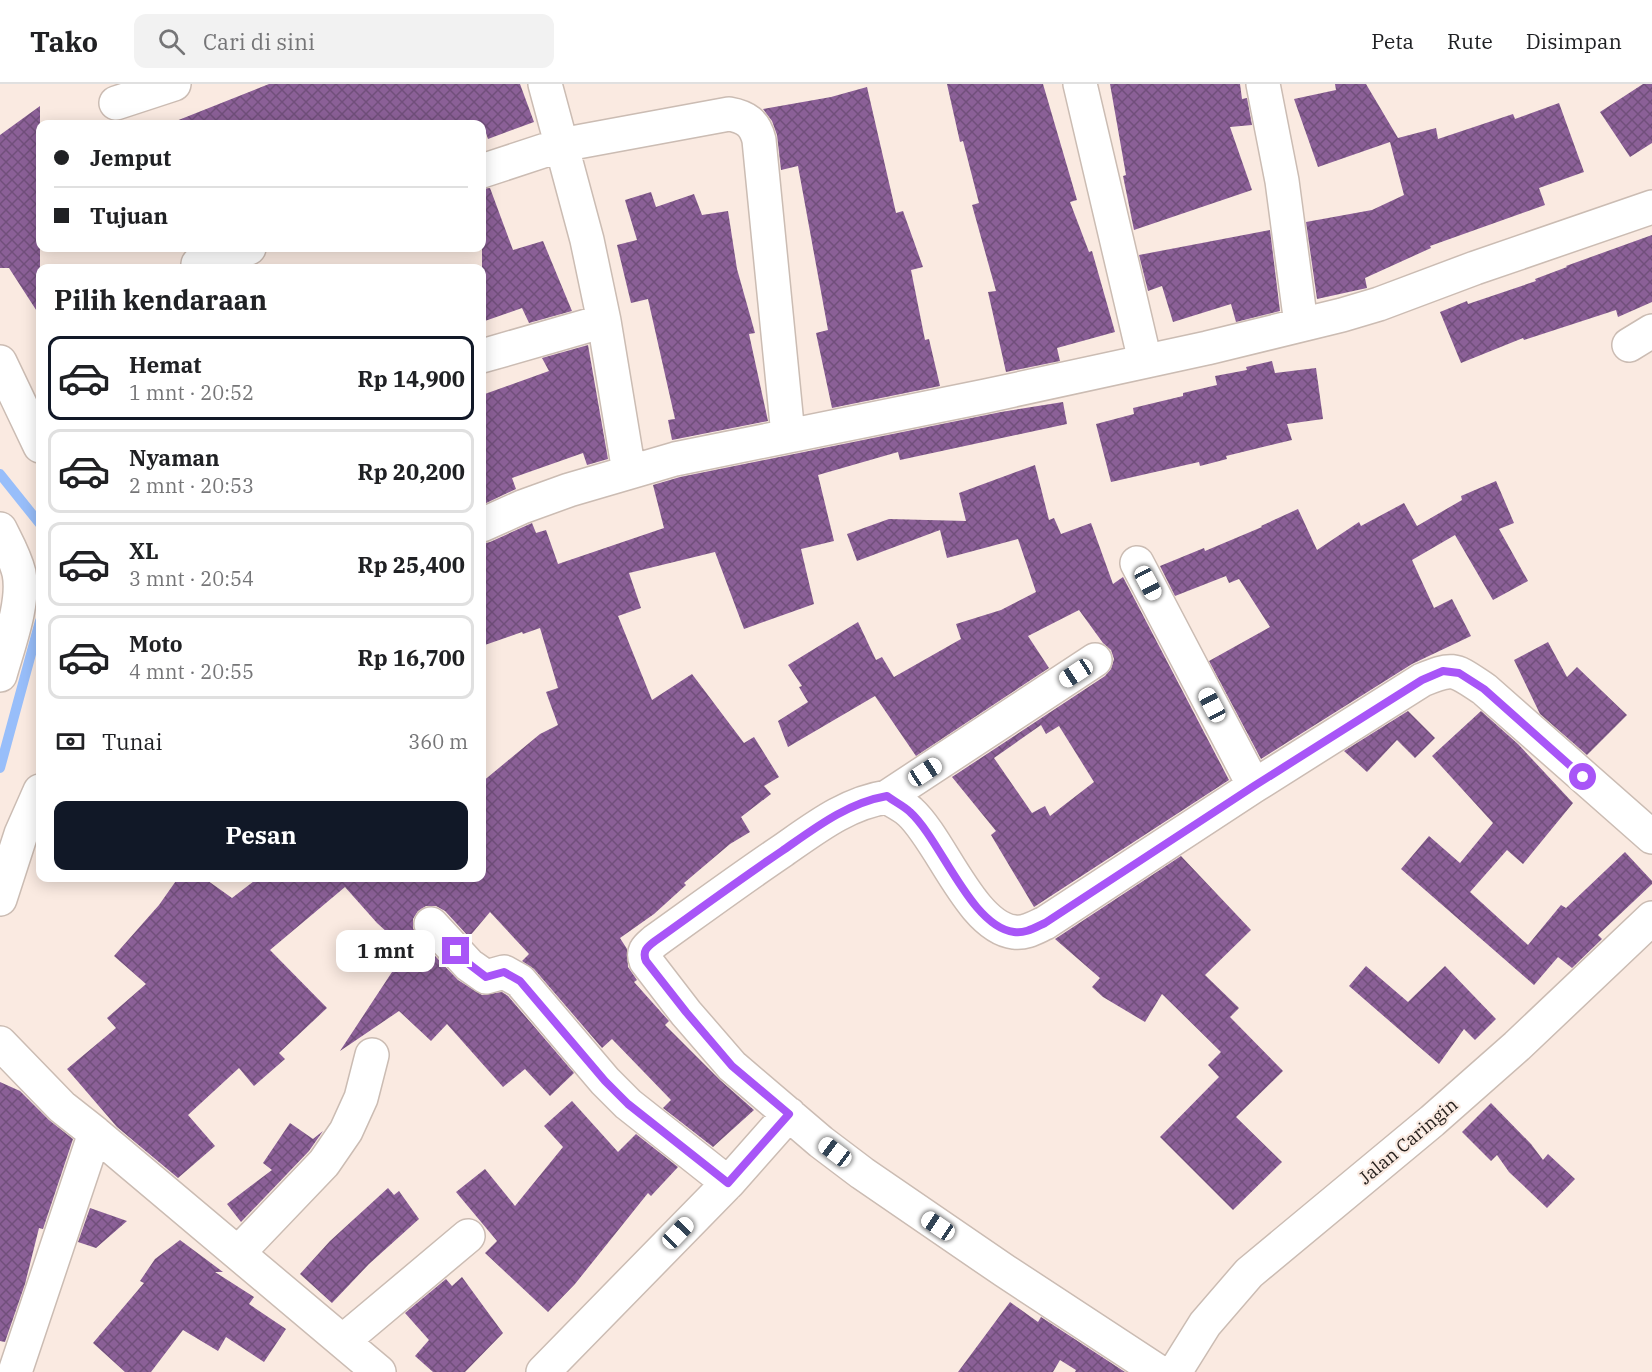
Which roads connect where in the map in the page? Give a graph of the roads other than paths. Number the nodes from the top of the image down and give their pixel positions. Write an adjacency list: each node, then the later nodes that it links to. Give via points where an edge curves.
1 (174, 84): 5 (street)
2 (545, 84): 6 (street)
3 (1080, 84): 14 (street)
4 (1263, 84): 12 (street, via 1282,181)
5 (118, 104)
6 (561, 145): 7 (street); 11 (street); 16 (street, via 729,114 740,116 757,129)
7 (486, 170)
8 (1652, 207): 12 (street, via 1379,304)
9 (231, 252): 10 (street)
10 (196, 260)
11 (604, 321): 13 (street); 18 (street)
12 (1301, 324): 14 (street)
13 (486, 355)
14 (1145, 361): 16 (street)
15 (0, 362): 17 (street)
16 (788, 435): 18 (street)
17 (36, 438)
18 (629, 472): 19 (street, via 522,507)
19 (486, 523)
20 (0, 529): 23 (street, via 10,548 19,583)
21 (1137, 563): 24 (street)
22 (1095, 660): 25 (street)
23 (0, 675)
24 (1254, 786): 25 (street, via 1045,923 1015,933 999,928 981,913 911,813); 27 (street, via 1422,680 1443,671 1459,673 1484,689)
25 (887, 796): 33 (street, via 839,812 655,941 644,955 732,1066)
26 (36, 800): 28 (street)
27 (1652, 837)
28 (0, 899)
29 (1652, 918): 43 (street, Jalan Caringin, via 1432,1121 1249,1273 1205,1324)
30 (431, 924): 35 (street, via 486,977 504,972 520,981 628,1104)
31 (0, 1042): 34 (street, via 62,1107)
32 (372, 1055): 37 (street, via 361,1098 346,1131 324,1162)
33 (789, 1114): 35 (street); 42 (street, via 921,1214)
34 (95, 1133): 37 (street); 39 (street)
35 (728, 1183): 41 (street)
36 (468, 1236): 38 (street)
37 (238, 1253): 38 (street)
38 (344, 1341): 40 (street)
39 (15, 1372)
40 (379, 1372)
41 (543, 1372)
42 (1159, 1372)
43 (1174, 1372)

